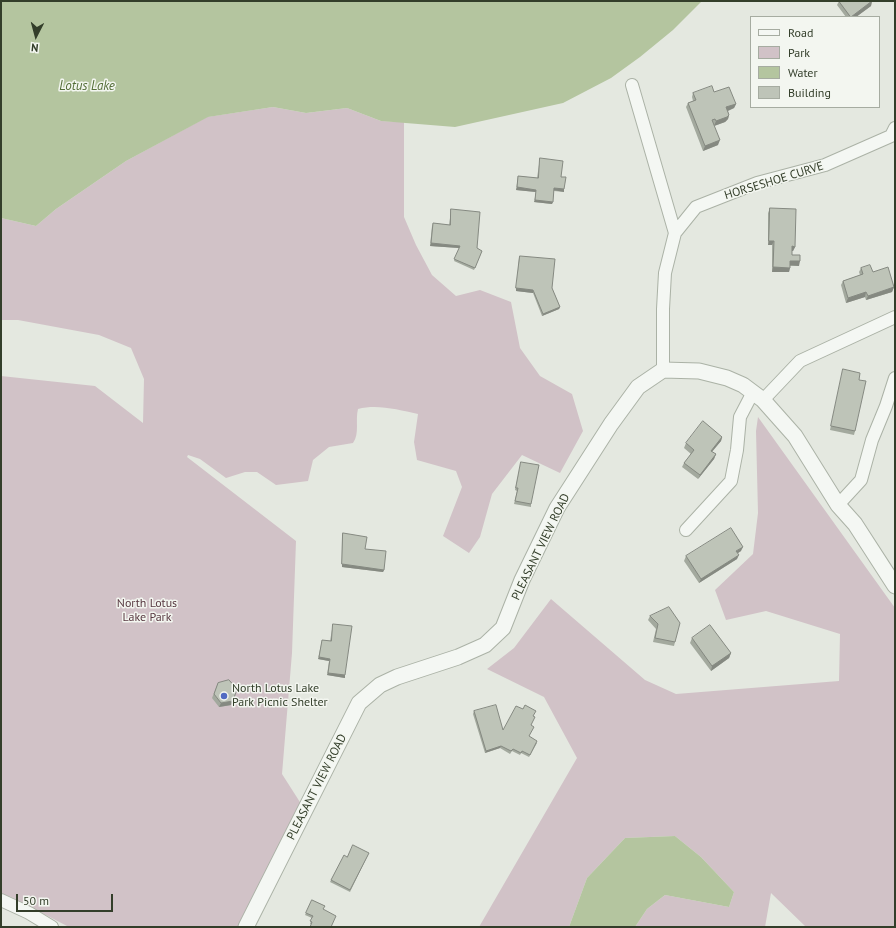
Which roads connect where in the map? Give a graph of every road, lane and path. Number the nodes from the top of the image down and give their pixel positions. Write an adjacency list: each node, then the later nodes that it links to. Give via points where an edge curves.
1 (632, 85): 3 (street)
2 (895, 128): 3 (street, HORSESHOE CURVE, via 891,136 825,165 757,183 696,206)
3 (675, 233): 5 (street, HORSESHOE CURVE, via 665,272 662,309)
4 (895, 317): 7 (street, via 800,361)
5 (663, 370): 7 (street, via 699,371 727,378); 13 (street, PLEASANT VIEW ROAD, via 638,387 610,424 557,508 522,580 503,628 485,645 380,684 360,703)
6 (895, 378): 8 (street, via 872,440 861,480)
7 (758, 396): 8 (street, via 795,436); 9 (street, via 740,417 731,482)
8 (838, 505): 10 (street, via 855,524)
9 (686, 530)
10 (895, 586)
11 (1, 900): 12 (street, via 30,913)
12 (52, 927)
13 (246, 927)

